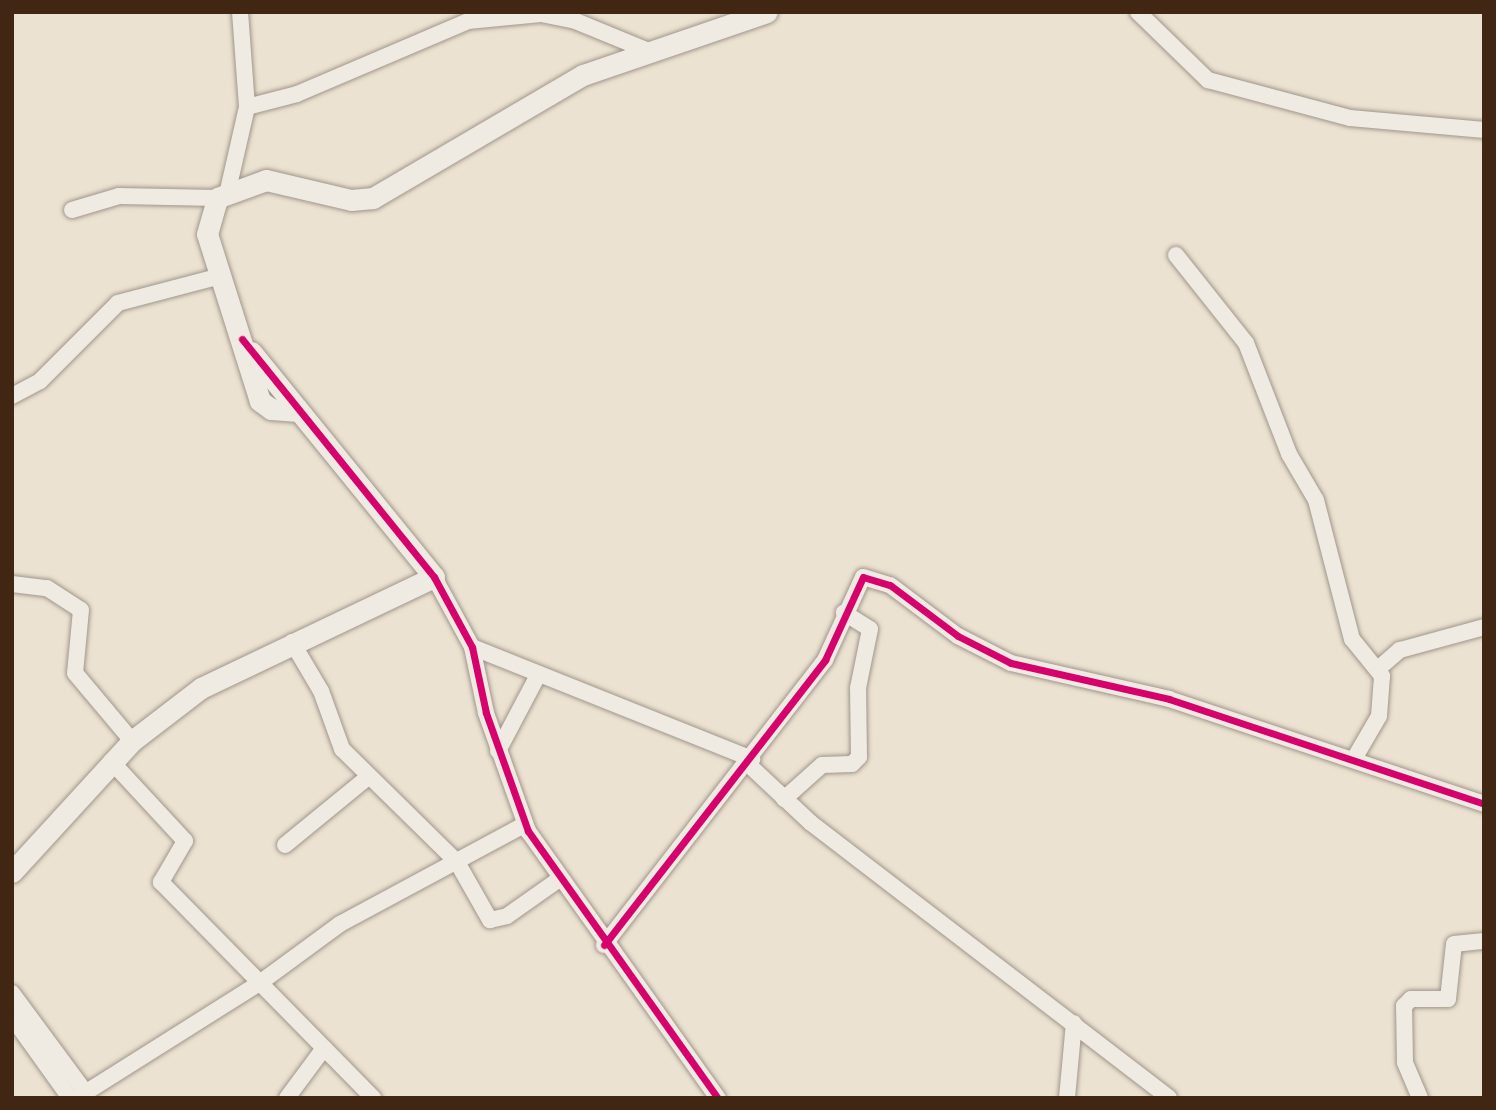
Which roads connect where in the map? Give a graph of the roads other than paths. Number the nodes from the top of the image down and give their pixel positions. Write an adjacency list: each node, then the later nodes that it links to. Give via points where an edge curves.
1 (240, 12): 5 (street)
2 (767, 12): 4 (street)
3 (1138, 12): 6 (street, via 1208,80 1350,118)
4 (651, 52): 5 (street, via 573,20 541,14 468,20 297,94); 7 (street, via 583,75 373,198 351,200 266,180)
5 (247, 107): 7 (street)
6 (1484, 130)
7 (223, 194): 8 (street, via 119,196); 10 (street, via 206,224)
8 (72, 210)
9 (1176, 255): 18 (street, via 1246,343 1289,454 1316,500 1352,639)
10 (221, 276): 11 (street, via 118,303 40,381); 12 (street, via 264,406 298,411)
11 (12, 396)
12 (434, 577): 16 (street); 17 (street)
13 (12, 584): 20 (street, via 47,588 81,610 75,673)
14 (845, 614): 22 (street, via 860,578 874,579 974,646 1011,663 1170,699); 24 (street, via 831,651); 26 (street, via 870,629 858,688 859,758 852,764 821,765)
15 (1484, 626): 18 (street, via 1400,650)
16 (292, 642): 20 (street, via 201,688); 25 (street, via 321,691 342,749)
17 (472, 647): 19 (street); 21 (street)
18 (1379, 668): 22 (street, via 1379,716)
19 (537, 677): 21 (street); 24 (street)
20 (132, 741): 23 (street)
21 (498, 751): 28 (street)
22 (1354, 759): 27 (street)
23 (111, 761): 31 (street); 35 (street, via 185,841 161,882)
24 (751, 762): 26 (street); 34 (street)
25 (367, 778): 29 (street); 30 (street, via 409,810)
26 (784, 799): 38 (street)
27 (1484, 804)
28 (524, 825): 30 (street); 32 (street)
29 (285, 845)
30 (457, 862): 32 (street, via 490,920 507,916); 35 (street, via 340,924)
31 (12, 873)
32 (558, 880): 34 (street)
33 (1484, 941): 46 (street, via 1454,944 1448,999 1411,999 1404,1006 1405,1062)
34 (604, 945): 43 (street)
35 (261, 982): 39 (street); 40 (street)
36 (12, 993): 40 (street)
37 (12, 1017): 40 (street)
38 (1074, 1023): 44 (street); 45 (street)
39 (324, 1048): 41 (street); 42 (street)
40 (77, 1096)
41 (288, 1098)
42 (373, 1098)
43 (718, 1098)
44 (1067, 1098)
45 (1170, 1098)
46 (1420, 1098)

